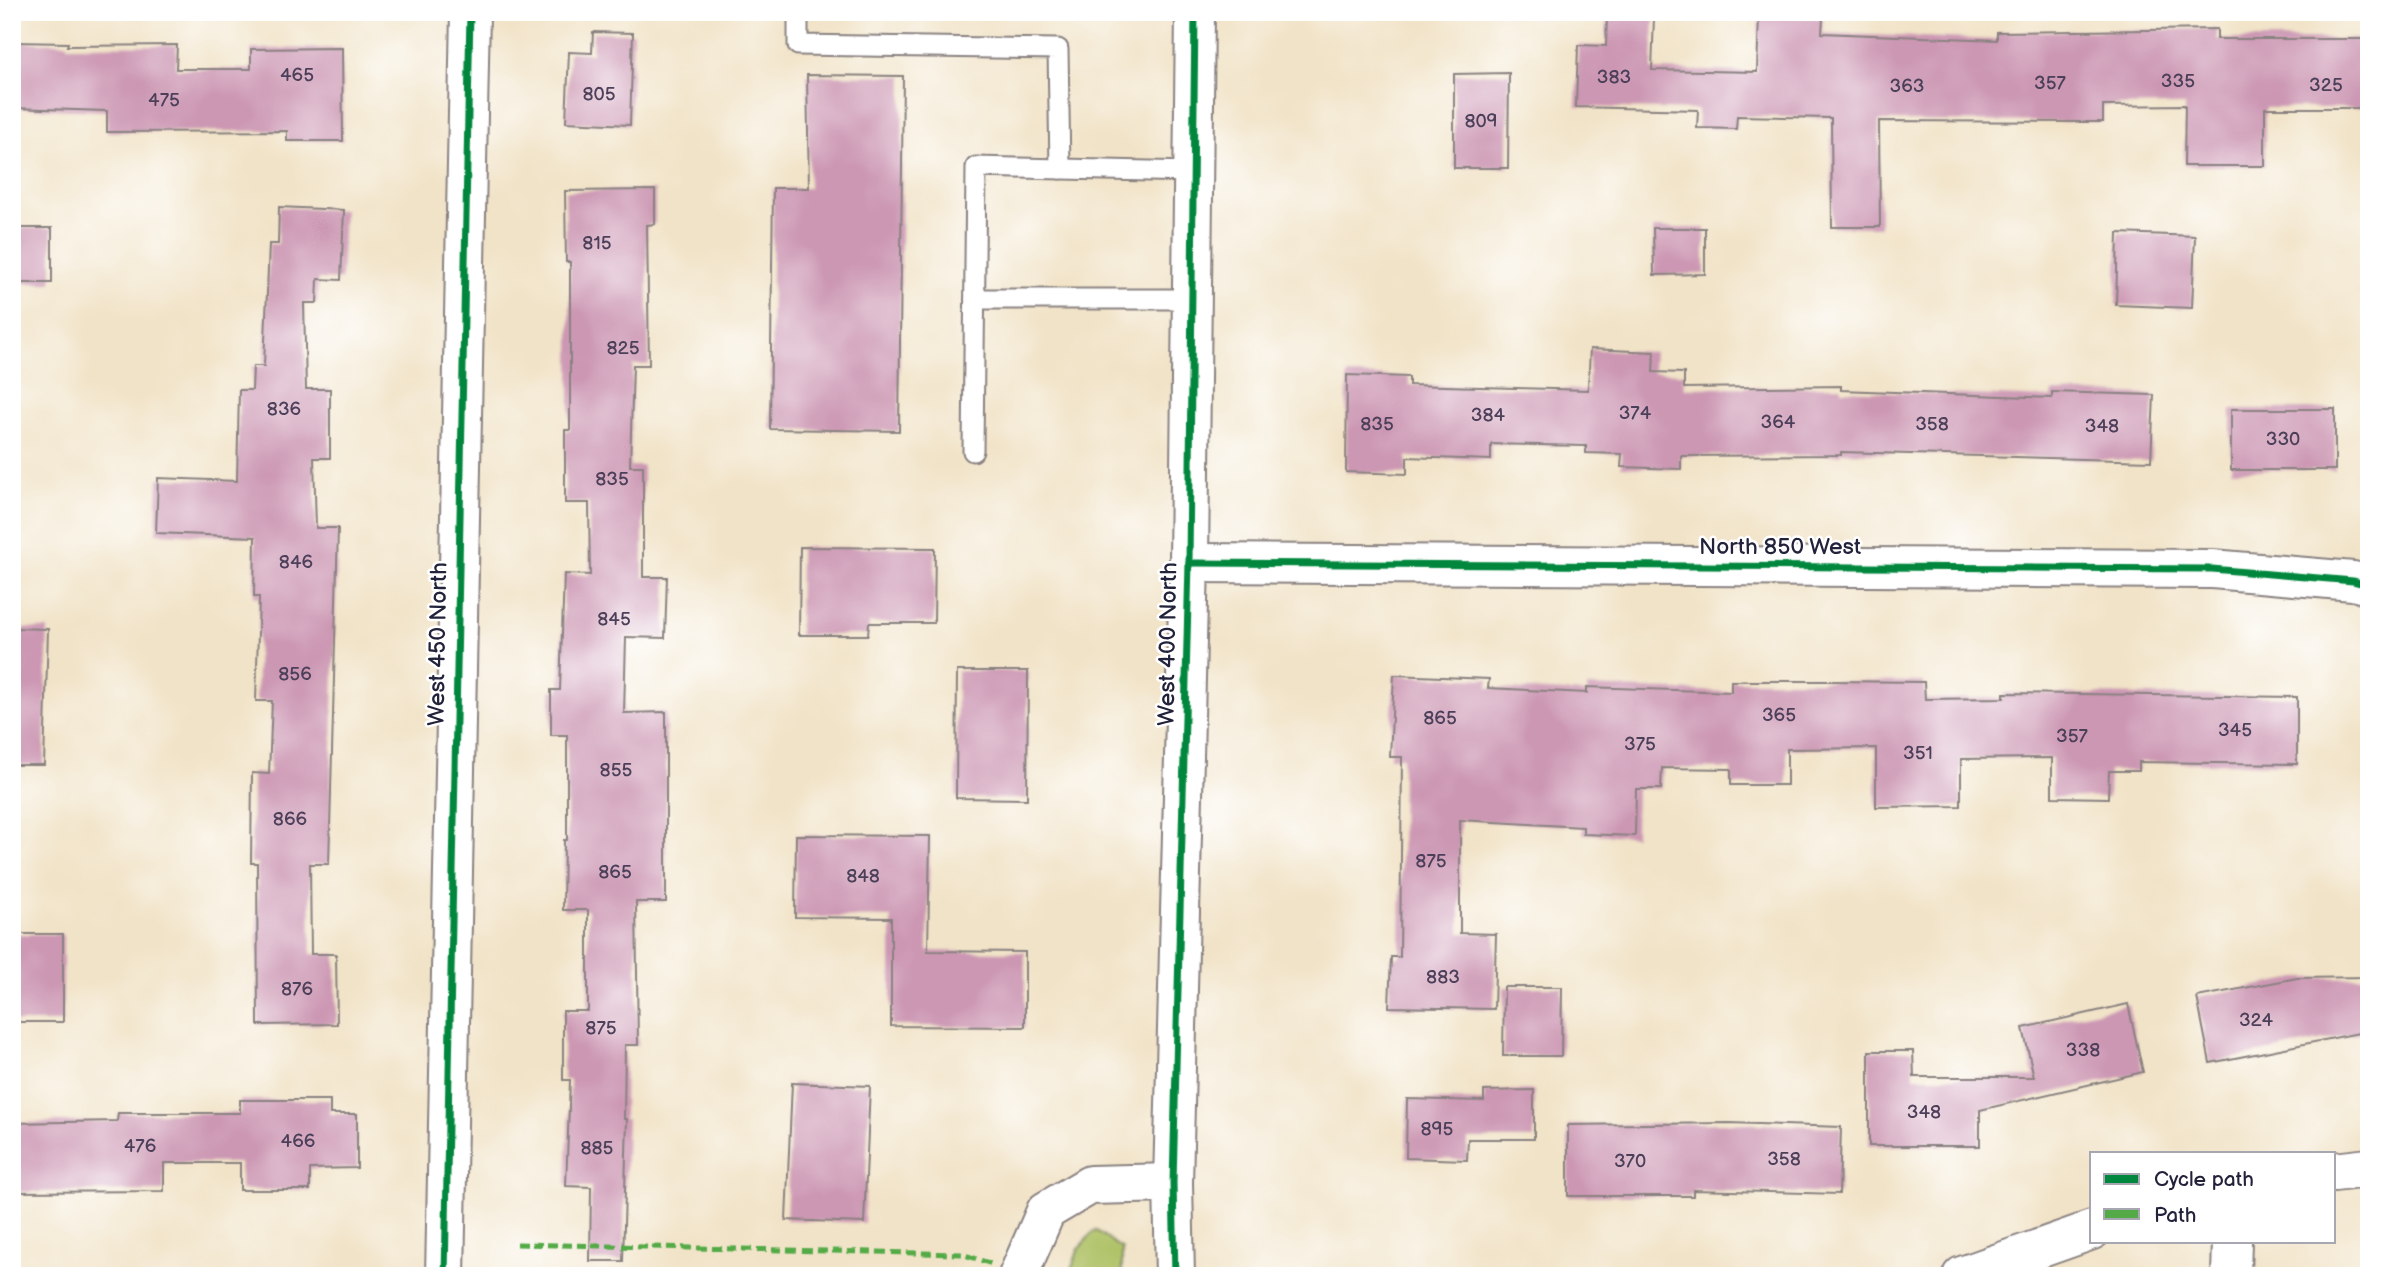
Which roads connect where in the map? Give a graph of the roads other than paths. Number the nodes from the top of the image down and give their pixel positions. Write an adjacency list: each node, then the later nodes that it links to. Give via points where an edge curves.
1 (470, 12): 16 (street, West 450 North)
2 (798, 12): 4 (lane, via 798,45 1058,49)
3 (1195, 12): 5 (street, West 400 North)
4 (1060, 169): 5 (lane); 6 (lane, via 976,167)
5 (1193, 172): 7 (street, West 400 North)
6 (975, 299): 7 (lane); 8 (lane)
7 (1192, 299): 9 (street, West 400 North)
8 (973, 451)
9 (1189, 563): 10 (street, North 850 West, via 2212,569); 13 (street, West 400 North)
10 (2369, 585)
11 (2369, 1168): 12 (street)
12 (2336, 1172)
13 (1173, 1183): 17 (street, via 1090,1185 1046,1212); 18 (street, West 400 North)
14 (2090, 1231): 19 (street)
15 (2232, 1242): 20 (street)
16 (445, 1276)
17 (1018, 1276)
18 (1175, 1276)
19 (1962, 1276)
20 (2231, 1276)

